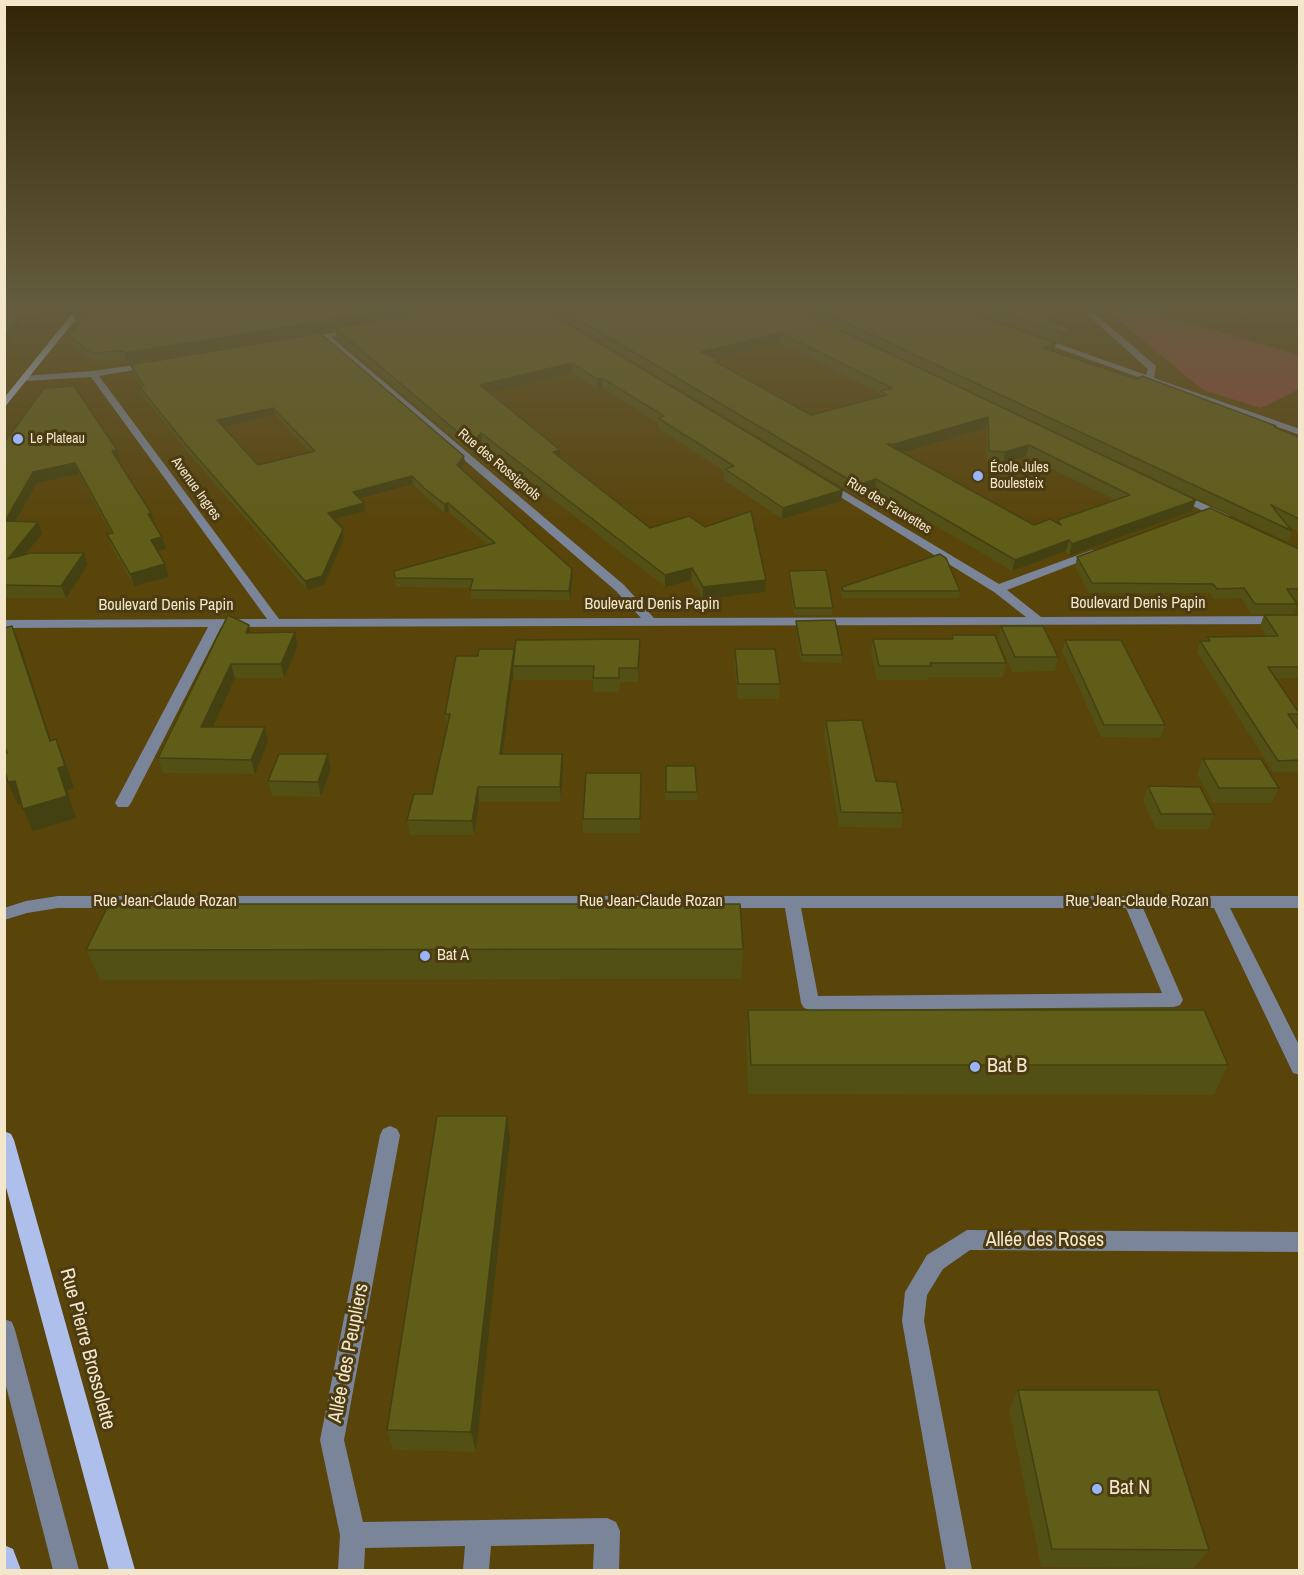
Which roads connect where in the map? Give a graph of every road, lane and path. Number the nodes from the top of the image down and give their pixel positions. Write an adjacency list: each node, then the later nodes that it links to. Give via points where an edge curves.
1 (22, 382): 5 (main road)
2 (99, 382): 17 (street, Avenue Ingres)
3 (380, 382): 18 (street, Rue des Rossignols, via 621,588)
4 (1159, 382): 6 (street)
5 (4, 405)
6 (1299, 432)
7 (814, 477): 13 (street, Rue des Fauvettes)
8 (1168, 490): 9 (street)
9 (1210, 510): 10 (street); 11 (street)
10 (1197, 515)
11 (1236, 523)
12 (1102, 550): 13 (street)
13 (998, 589): 14 (street, Rue des Fauvettes)
14 (1037, 620): 15 (street, Boulevard Denis Papin); 18 (street, Boulevard Denis Papin)
15 (1299, 620)
16 (217, 622): 17 (street, Boulevard Denis Papin); 19 (street, Boulevard Denis Papin); 20 (street)
17 (275, 622): 18 (street, Boulevard Denis Papin)
18 (651, 622)
19 (4, 624)
20 (123, 803)
21 (792, 902): 22 (street, Rue Jean-Claude Rozan); 22 (street, via 810,1003 1174,1000); 25 (street, Rue Jean-Claude Rozan, via 58,902)
22 (1132, 902): 23 (street, Rue Jean-Claude Rozan)
23 (1219, 902): 24 (street, Rue Jean-Claude Rozan); 26 (street)
24 (1299, 902)
25 (4, 914)
26 (1299, 1067)
27 (390, 1135): 32 (street, Allée des Peupliers, via 332,1440)
28 (4, 1140): 36 (main road, Rue Pierre Brossolette)
29 (1299, 1242): 40 (street, Allée des Roses, via 967,1240 935,1262 916,1292 914,1321)
30 (4, 1330): 35 (street)
31 (479, 1533): 32 (street); 38 (street); 39 (street, via 607,1531)
32 (353, 1535): 37 (street, Allée des Peupliers)
33 (4, 1558): 34 (main road)
34 (8, 1570)
35 (66, 1570)
36 (122, 1570)
37 (351, 1570)
38 (476, 1570)
39 (606, 1570)
40 (959, 1570)

